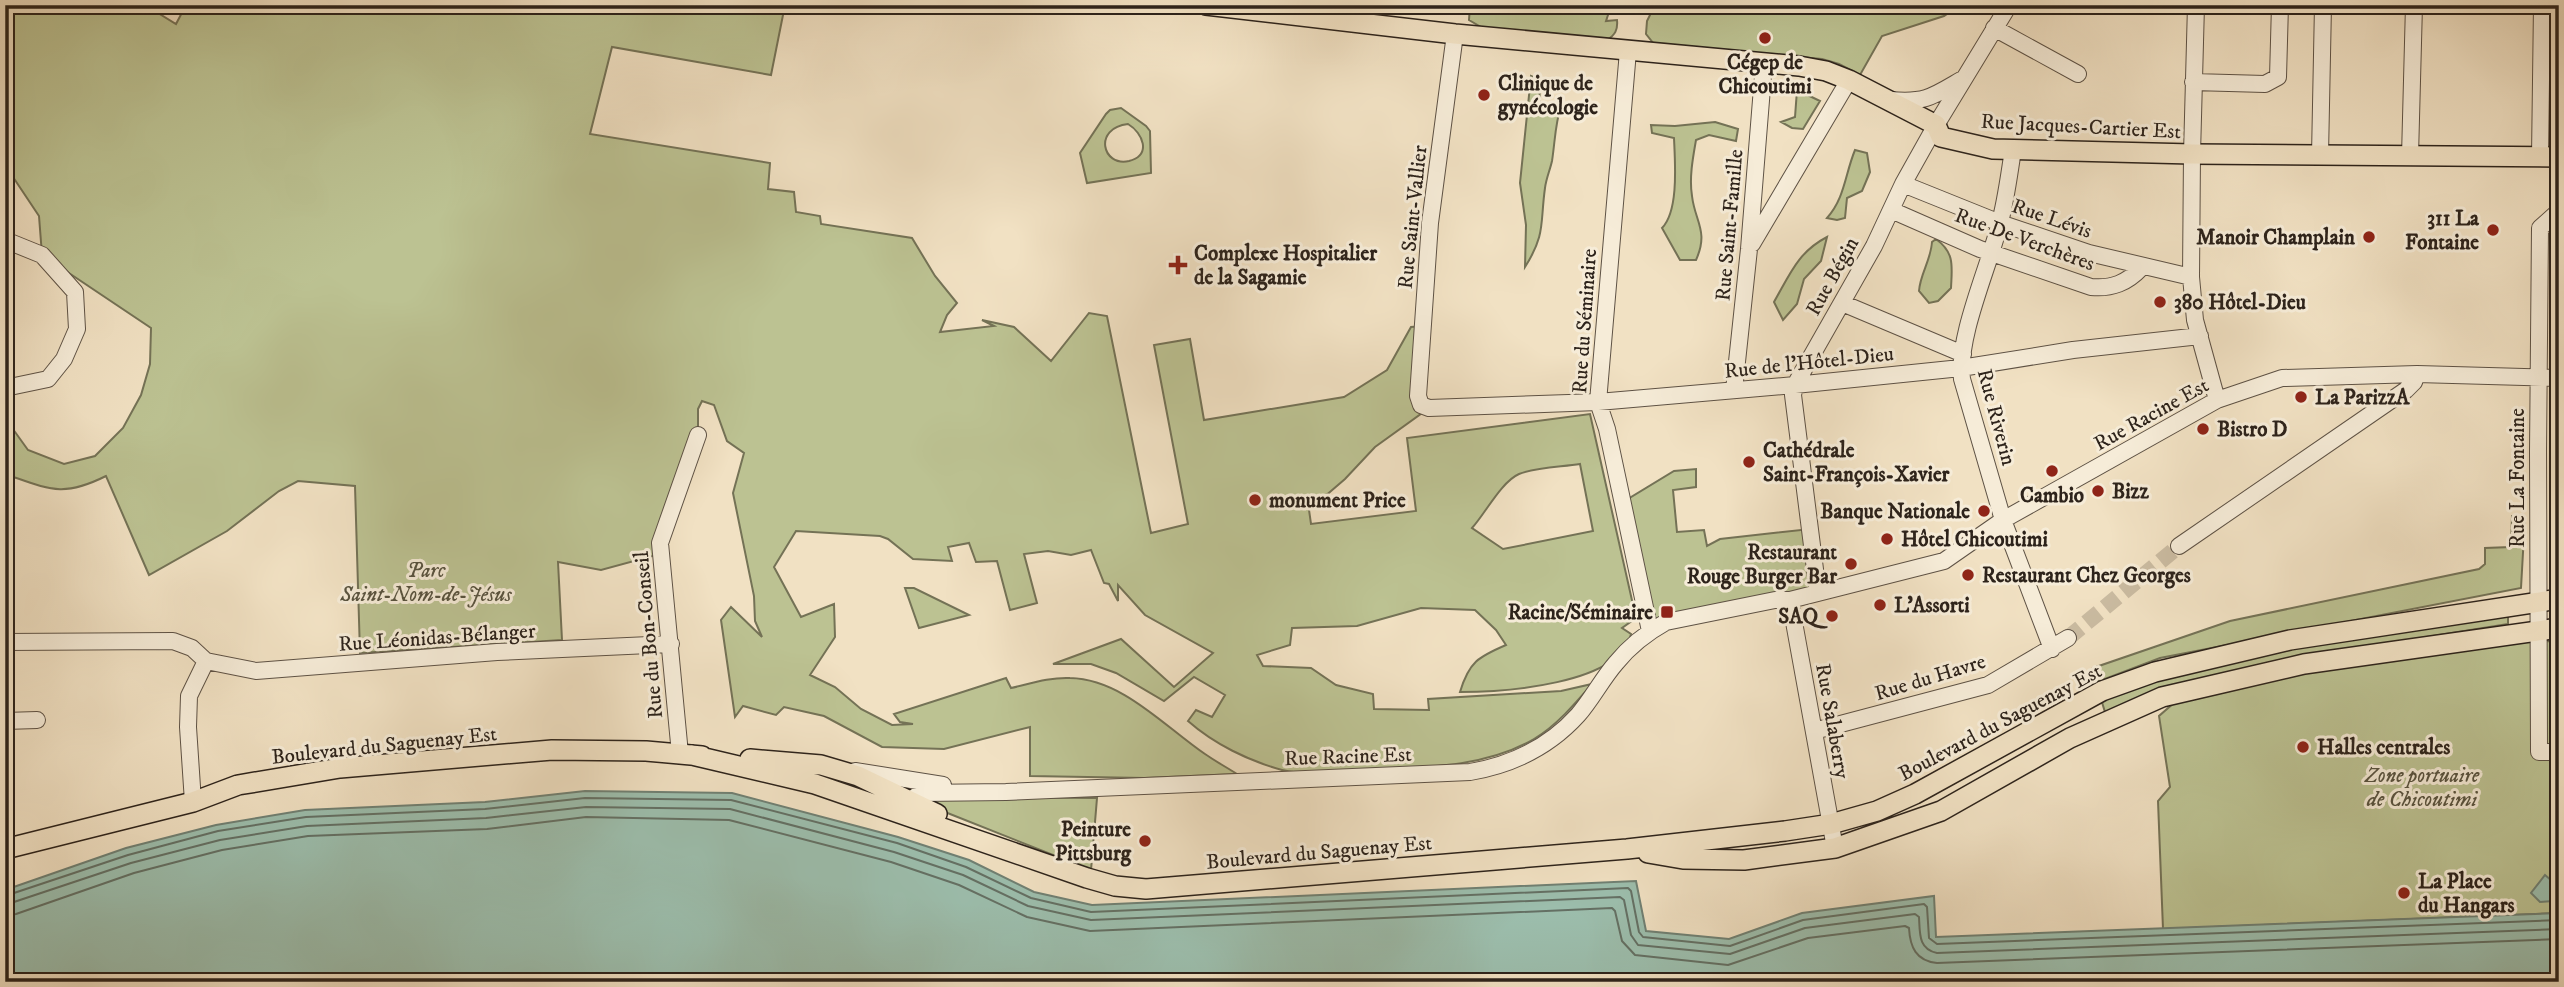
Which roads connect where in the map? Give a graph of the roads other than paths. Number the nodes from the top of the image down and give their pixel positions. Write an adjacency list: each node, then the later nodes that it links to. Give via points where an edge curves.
1 (1206, 5): 8 (main road, Rue Jacques-Cartier Est)
2 (2009, 5): 9 (street, Rue Bégin)
3 (2196, 5): 16 (street)
4 (2280, 5): 16 (street, via 2278,78 2265,84)
5 (2323, 5): 21 (street)
6 (2414, 5): 22 (street)
7 (2542, 5): 23 (street)
8 (1324, 12): 10 (main road, Rue Jacques-Cartier Est)
9 (1994, 28): 13 (street); 14 (street, Rue Bégin)
10 (1455, 34): 11 (main road, Rue Jacques-Cartier Est); 44 (street, Rue Saint-Vallier, via 1430,223)
11 (1628, 51): 12 (main road, Rue Jacques-Cartier Est); 43 (street, Rue du Séminaire)
12 (1764, 63): 15 (main road, Rue Jacques-Cartier Est, via 1826,71); 29 (street, Rue Saint-Famille)
13 (2078, 74)
14 (1963, 79): 17 (street, via 1929,98); 18 (street, Rue Bégin)
15 (1849, 80): 17 (main road, Rue Jacques-Cartier Est); 29 (street)
16 (2193, 82): 20 (street)
17 (1886, 100): 18 (main road, Rue Jacques-Cartier Est)
18 (1936, 125): 19 (main road, Rue Jacques-Cartier Est, via 1941,137); 24 (street, Rue Bégin)
19 (2013, 150): 20 (main road, Rue Jacques-Cartier Est); 27 (street, Rue Riverin)
20 (2192, 154): 21 (main road, Rue Jacques-Cartier Est); 32 (street)
21 (2320, 155): 22 (main road, Rue Jacques-Cartier Est)
22 (2410, 156): 23 (main road, Rue Jacques-Cartier Est)
23 (2549, 156)
24 (1903, 184): 25 (street, Rue Bégin); 27 (street, Rue Lévis)
25 (1891, 210): 30 (street, Rue De Verchères); 33 (street, Rue Bégin)
26 (2559, 211): 37 (street, Rue La Fontaine, via 2540,228)
27 (2000, 223): 30 (street, Rue Riverin); 31 (street, Rue Lévis)
28 (5, 240): 40 (street, via 42,255 75,292 76,329 64,359 48,379)
29 (1749, 249): 41 (street, Rue Saint-Famille)
30 (1991, 253): 31 (street, Rue De Verchères, via 2091,287 2123,282); 35 (street, Rue Riverin)
31 (2142, 267): 32 (street, Rue Lévis)
32 (2191, 277): 34 (street)
33 (1842, 303): 35 (street); 39 (street, Rue Bégin)
34 (2200, 336): 35 (street, Rue de l'Hôtel-Dieu); 42 (street)
35 (1962, 361): 39 (street, Rue de l'Hôtel-Dieu); 46 (street, Rue Riverin, via 1962,379)
36 (2417, 374): 37 (street, Rue Racine Est); 42 (street, Rue Racine Est, via 2282,378); 47 (street, via 2406,390)
37 (2538, 377): 38 (street, Rue Racine Est); 51 (street, Rue La Fontaine)
38 (2559, 378)
39 (1795, 385): 41 (street, Rue de l'Hôtel-Dieu); 48 (street)
40 (5, 388)
41 (1734, 390): 43 (street, Rue de l'Hôtel-Dieu)
42 (2217, 400): 46 (street, Rue Racine Est)
43 (1598, 402): 44 (street, Rue de l'Hôtel-Dieu); 54 (street, Rue du Séminaire)
44 (1421, 405)
45 (698, 435): 57 (street, Rue du Bon-Conseil, via 660,543)
46 (2003, 520): 48 (street, Rue Racine Est, via 1944,561); 58 (street, Rue Riverin)
47 (2179, 546)
48 (1818, 593): 50 (street, Rue Racine Est)
49 (2559, 599): 51 (main road, Boulevard du Saguenay Est)
50 (1790, 600): 54 (street, Rue Racine Est, via 1666,622); 62 (street, Rue Salaberry)
51 (2538, 601): 53 (street, Rue La Fontaine); 70 (main road, Boulevard du Saguenay Est, via 2290,640 2155,672 2102,691 1915,794)
52 (2559, 628): 53 (main road, Boulevard du Saguenay Est)
53 (2538, 630): 63 (street, Rue La Fontaine, via 2539,752); 71 (main road, Boulevard du Saguenay Est, via 2304,664 2162,696 2070,738 1941,811)
54 (1650, 631): 66 (street, Rue Racine Est, via 1616,661 1578,715 1524,757 1498,767 1470,772)
55 (2068, 638): 58 (street, Rue du Havre)
56 (5, 642): 59 (street, via 173,641 192,648)
57 (671, 644): 59 (street, Rue Léonidas-Bélanger, via 256,671); 64 (street, Rue du Bon-Conseil)
58 (2052, 649): 62 (street, Rue du Havre, via 1988,685)
59 (206, 661): 68 (street, via 189,696)
60 (37, 720): 61 (street)
61 (5, 721)
62 (1814, 732): 70 (street, Rue Salaberry)
63 (2559, 752)
64 (686, 755): 65 (main road, Boulevard du Saguenay Est); 68 (main road, Boulevard du Saguenay Est, via 552,750 340,768 238,785); 69 (main road, Boulevard du Saguenay Est, via 815,784)
65 (821, 765): 66 (street, Rue Racine Est); 67 (main road, Boulevard du Saguenay Est)
66 (991, 791): 67 (street, Rue Racine Est, via 921,793)
67 (909, 800): 69 (street, Rue Racine Est); 74 (main road, Boulevard du Saguenay Est)
68 (193, 802): 72 (main road, Boulevard du Saguenay Est)
69 (890, 809): 74 (main road, Boulevard du Saguenay Est)
70 (1830, 824): 71 (street, Rue Salaberry); 73 (main road, Boulevard du Saguenay Est)
71 (1835, 848): 73 (main road, Boulevard du Saguenay Est, via 1744,860 1683,859)
72 (5, 849)
73 (1627, 849): 74 (main road, Boulevard du Saguenay Est, via 1146,889 1099,882)
74 (1020, 853)

